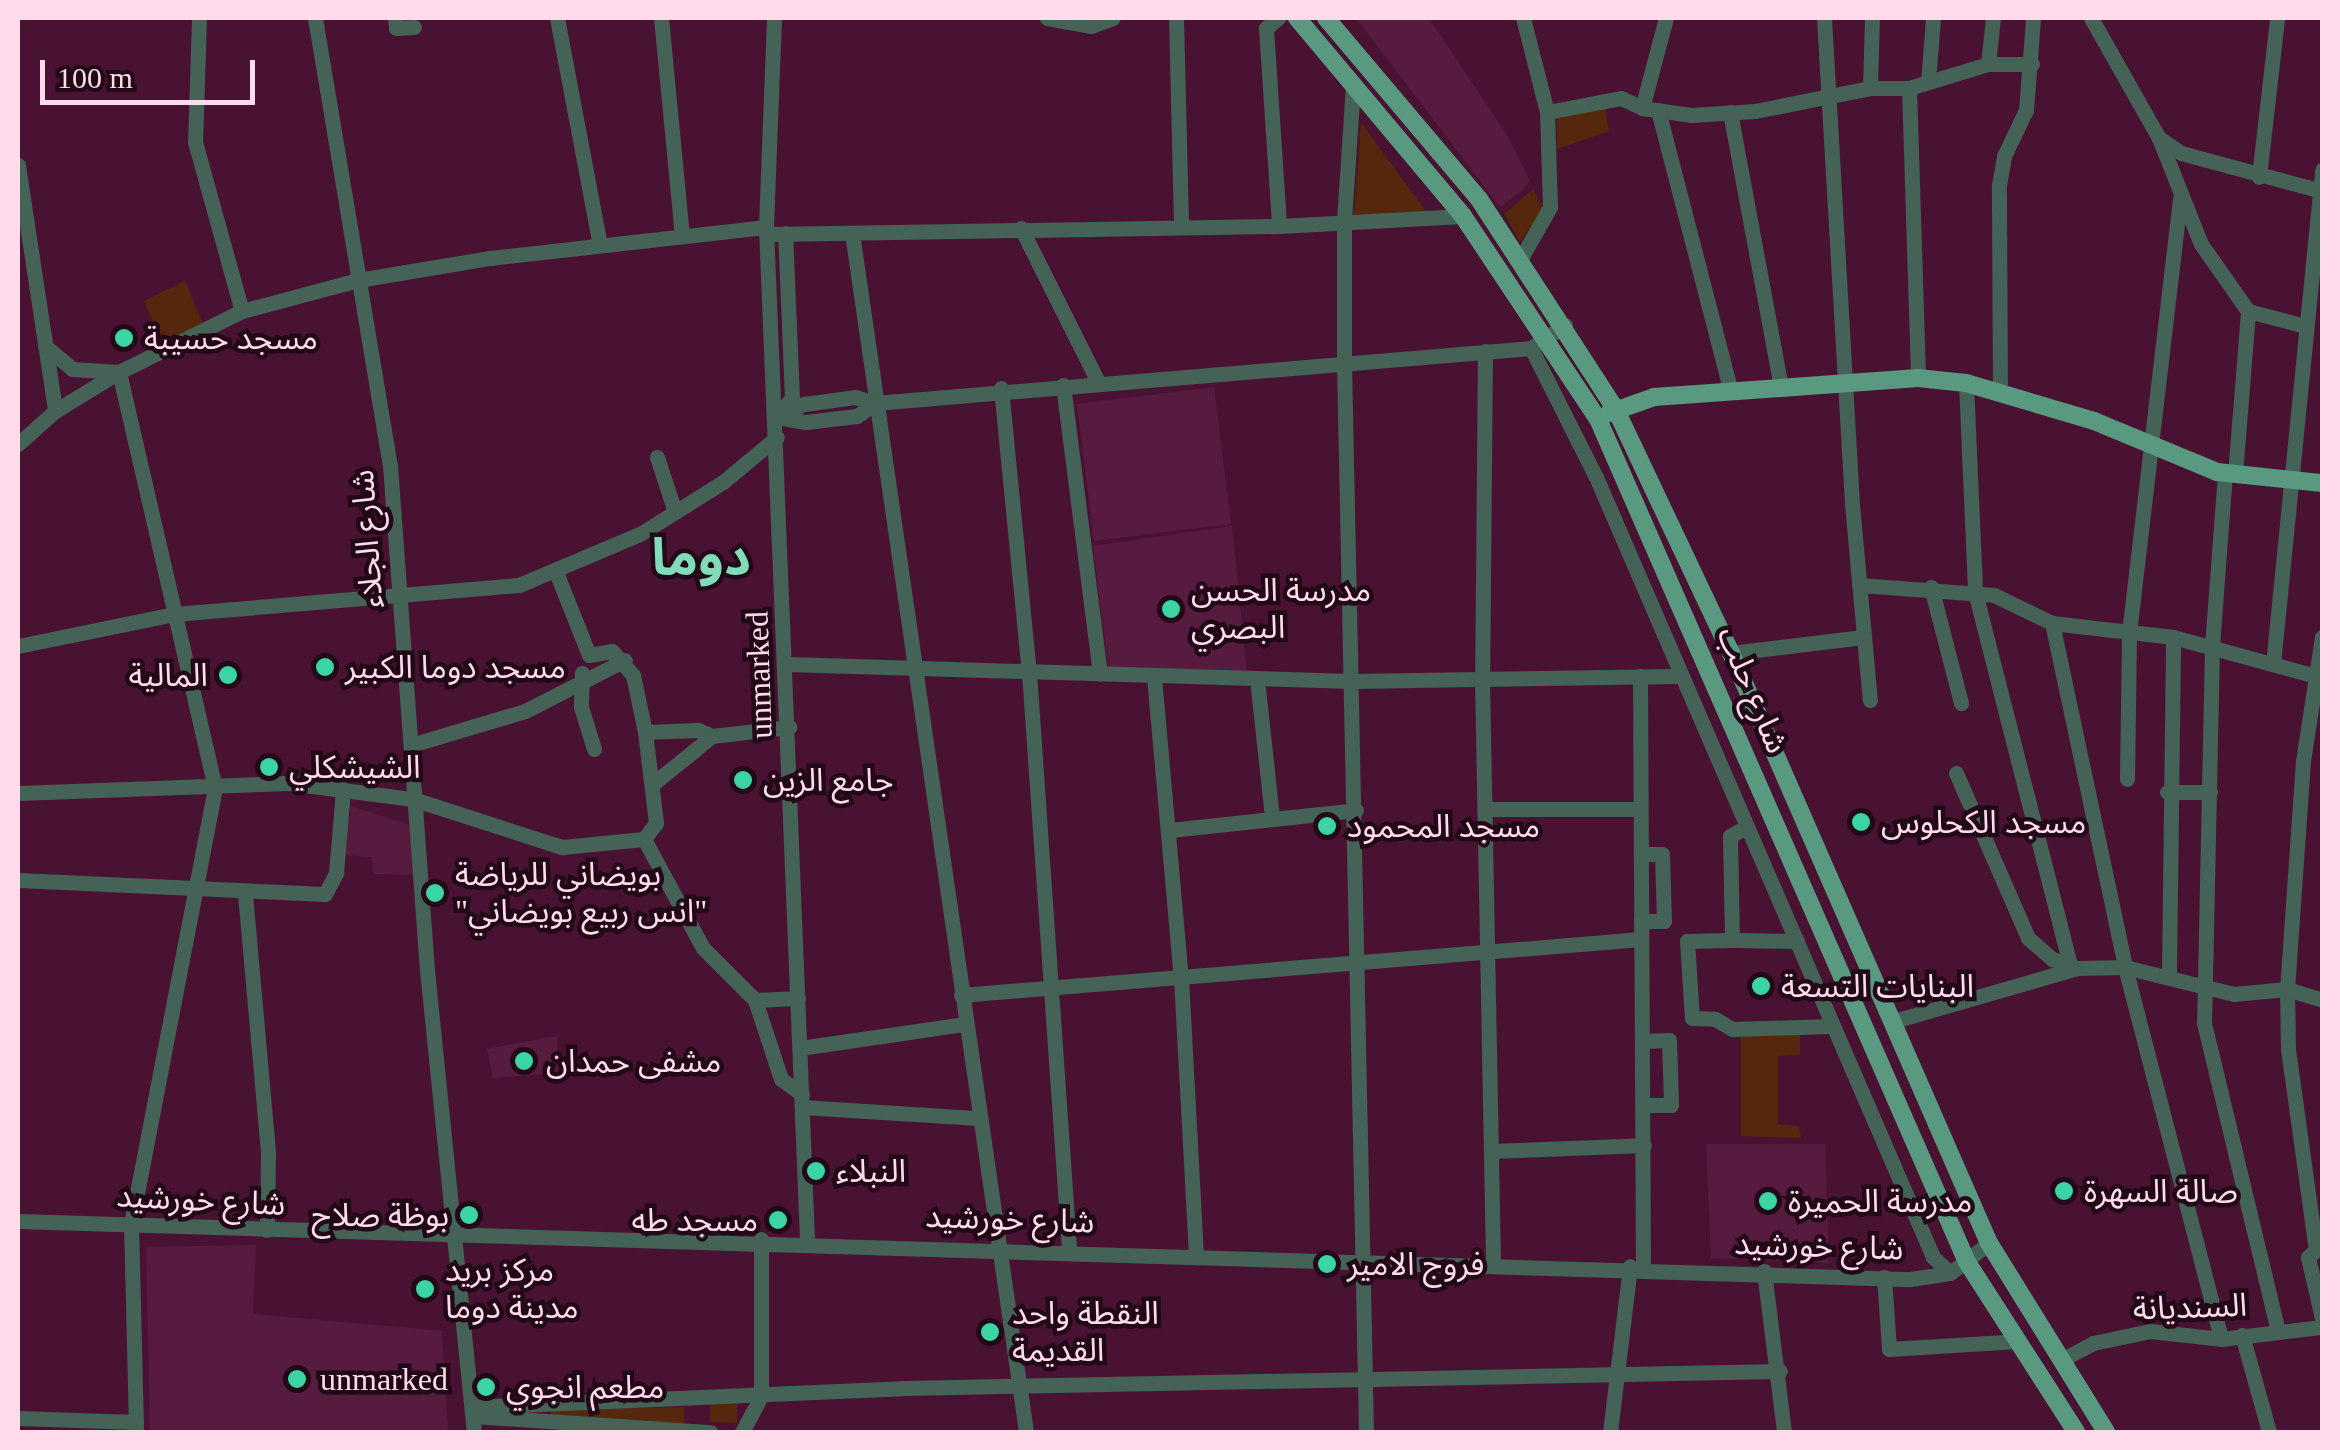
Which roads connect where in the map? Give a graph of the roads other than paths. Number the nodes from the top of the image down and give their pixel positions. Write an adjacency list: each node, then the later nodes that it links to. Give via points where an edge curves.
1 (200, 18): 50 (street, via 195,142)
2 (315, 18): 49 (street, شارع الجلاء)
3 (396, 18): 22 (street, via 396,28)
4 (556, 18): 47 (street)
5 (660, 18): 46 (street)
6 (774, 18): 44 (street, unmarked)
7 (1047, 18): 8 (street, via 1090,26)
8 (1114, 18)
9 (1176, 18): 41 (street)
10 (1278, 18): 42 (street, via 1266,28)
11 (1297, 18): 26 (main road, شارع حلب)
12 (1326, 18): 48 (main road, شارع حلب, via 1441,149)
13 (1522, 18): 31 (street)
14 (1666, 18): 30 (street)
15 (1824, 18): 29 (street)
16 (1872, 18): 27 (street)
17 (1933, 18): 25 (street)
18 (1993, 18): 23 (street)
19 (2033, 18): 24 (street)
20 (2091, 18): 33 (street)
21 (2277, 18): 36 (street)
22 (414, 27)
23 (1988, 64): 24 (street); 25 (street)
24 (2032, 64): 68 (street, via 2026,110 2008,145 1999,185)
25 (1928, 82): 28 (street)
26 (1353, 85): 39 (main road, شارع حلب); 40 (street)
27 (1870, 88): 28 (street); 29 (street)
28 (1909, 88): 60 (street)
29 (1825, 98): 32 (street); 63 (street)
30 (1650, 109): 31 (street, via 1620,98); 32 (street); 67 (street)
31 (1547, 112): 48 (street, via 1550,207)
32 (1730, 112): 65 (street)
33 (2158, 138): 36 (street, via 2181,153); 38 (street)
34 (2322, 169): 37 (street)
35 (18, 172): 55 (street)
36 (2259, 177): 37 (street)
37 (2321, 191): 53 (street)
38 (2180, 199): 51 (street, via 2200,244); 75 (street)
39 (1464, 216): 40 (street); 54 (main road, شارع حلب)
40 (1344, 222): 42 (street); 58 (street)
41 (1182, 225): 42 (street); 43 (street)
42 (1280, 226)
43 (1022, 228): 45 (street); 61 (street)
44 (774, 231): 45 (street); 46 (street); 72 (street, unmarked, via 792,398)
45 (852, 233): 69 (street)
46 (682, 235): 47 (street)
47 (600, 245): 49 (street)
48 (1522, 258): 52 (main road, شارع حلب)
49 (358, 280): 50 (street); 85 (street, شارع الجلاء, via 390,465)
50 (242, 311): 59 (street)
51 (2248, 311): 53 (street); 78 (street)
52 (1565, 325): 54 (street); 70 (main road, شارع حلب)
53 (2305, 326): 79 (street)
54 (1548, 336): 56 (street); 73 (main road, شارع حلب)
55 (45, 346): 59 (street, via 72,368); 71 (street)
56 (1530, 348): 57 (street); 104 (street, via 1596,477)
57 (1485, 351): 58 (street); 107 (street)
58 (1344, 364): 61 (street); 109 (street)
59 (119, 372): 71 (street); 87 (street)
60 (1918, 378): 62 (main road); 63 (main road)
61 (1098, 380): 64 (street)
62 (1966, 383): 68 (main road); 86 (street)
63 (1848, 384): 65 (main road); 83 (street)
64 (1063, 385): 66 (street); 102 (street)
65 (1782, 386): 67 (main road)
66 (1001, 388): 69 (street); 101 (street)
67 (1730, 388): 70 (main road, via 1644,399)
68 (2000, 394): 75 (main road)
69 (875, 404): 72 (street, via 855,397 804,404); 100 (street)
70 (1616, 410): 73 (main road); 95 (main road, شارع حلب)
71 (55, 411): 76 (street)
72 (777, 416): 74 (street, unmarked)
73 (1598, 419): 176 (main road, شارع حلب)
74 (777, 437): 81 (street); 98 (street, unmarked)
75 (2156, 442): 78 (main road); 89 (street)
76 (18, 444)
77 (657, 457): 81 (street)
78 (2230, 473): 79 (main road); 94 (street)
79 (2290, 479): 80 (main road); 99 (street)
80 (2322, 483)
81 (675, 512): 82 (street)
82 (556, 572): 85 (street, via 519,585); 96 (street)
83 (1859, 586): 84 (street); 91 (street)
84 (1931, 586): 86 (street); 112 (street)
85 (398, 592): 87 (street); 116 (street, شارع الجلاء)
86 (1976, 592): 88 (street, via 2017,602); 144 (street)
87 (174, 614): 93 (street); 121 (street)
88 (2052, 622): 89 (street); 145 (street)
89 (2129, 633): 92 (street); 119 (street)
90 (2322, 636): 105 (street)
91 (1863, 637): 95 (street); 111 (street)
92 (2173, 637): 94 (street); 123 (street)
93 (18, 646)
94 (2212, 646): 99 (street); 124 (street)
95 (1731, 653): 155 (main road, شارع حلب)
96 (588, 655): 97 (street, via 612,652); 110 (street)
97 (625, 660): 110 (street); 114 (street)
98 (787, 664): 100 (street); 113 (street, unmarked)
99 (2273, 664): 105 (street)
100 (914, 666): 101 (street); 151 (street)
101 (1029, 672): 102 (street); 148 (street)
102 (1100, 674): 106 (street)
103 (1640, 676): 104 (street); 107 (street); 129 (street)
104 (1677, 676): 131 (street)
105 (2316, 676): 150 (street, via 2303,761)
106 (1154, 677): 108 (street); 132 (street)
107 (1482, 679): 109 (street); 127 (street)
108 (1256, 680): 109 (street); 130 (street)
109 (1352, 681): 128 (street)
110 (579, 682): 116 (street, via 525,711); 117 (street)
111 (1870, 700)
112 (1961, 703)
113 (789, 727): 115 (street); 152 (street, unmarked)
114 (645, 732): 115 (street, via 698,730); 120 (street)
115 (712, 736): 120 (street)
116 (411, 745): 126 (street, شارع الجلاء)
117 (594, 749)
118 (1956, 773): 144 (street, via 2028,938)
119 (2128, 779)
120 (654, 784): 133 (street, via 656,824)
121 (215, 788): 122 (street, via 288,783); 125 (street); 136 (street)
122 (344, 789): 126 (street); 137 (street, via 336,873 325,894)
123 (2168, 792): 124 (street); 146 (street)
124 (2210, 792): 149 (street)
125 (18, 793)
126 (413, 799): 133 (street, via 562,847); 169 (street, شارع الجلاء)
127 (1486, 809): 129 (street); 142 (street)
128 (1356, 810): 130 (street); 143 (street)
129 (1637, 810): 134 (street)
130 (1272, 817): 132 (street)
131 (1744, 828): 140 (street, via 1730,836); 141 (street)
132 (1170, 830): 147 (street)
133 (644, 839): 153 (street, via 703,948)
134 (1641, 854): 138 (street); 138 (street, via 1662,854 1664,921)
135 (18, 880): 136 (street)
136 (198, 888): 137 (street); 166 (street)
137 (245, 894): 167 (street, via 268,1151)
138 (1641, 921): 139 (street)
139 (1641, 939): 142 (street); 158 (street)
140 (1732, 940): 141 (street); 157 (street, via 1688,941 1692,1018 1715,1019 1732,1029)
141 (1797, 941): 157 (street)
142 (1489, 951): 143 (street); 164 (street)
143 (1359, 962): 147 (street); 175 (street)
144 (2074, 967): 145 (street); 155 (street)
145 (2125, 967): 146 (street); 186 (street)
146 (2169, 973): 149 (street)
147 (1181, 978): 148 (street); 174 (street)
148 (1051, 986): 151 (street); 173 (street)
149 (2208, 987): 150 (street, via 2234,994); 184 (street, via 2204,1023)
150 (2287, 989): 154 (street); 182 (street, via 2288,1049 2316,1250 2308,1257)
151 (961, 995): 156 (street)
152 (798, 998): 153 (street); 159 (street, unmarked)
153 (755, 1000): 160 (street, via 781,1080)
154 (2322, 1000)
155 (1894, 1021): 171 (main road, شارع حلب)
156 (965, 1024): 159 (street); 162 (street)
157 (1832, 1026): 180 (street, via 1933,1258)
158 (1642, 1041): 161 (street); 161 (street, via 1669,1040 1671,1104)
159 (800, 1048): 160 (street, unmarked)
160 (802, 1101): 162 (street); 170 (street, unmarked)
161 (1644, 1105): 163 (street)
162 (979, 1118): 172 (street)
163 (1644, 1145): 164 (street); 178 (street)
164 (1491, 1150): 177 (street)
165 (18, 1221): 166 (street, شارع خورشيد)
166 (131, 1223): 167 (street, شارع خورشيد); 196 (street)
167 (267, 1230): 169 (street, شارع خورشيد)
168 (761, 1239): 169 (street, شارع خورشيد); 170 (street, شارع خورشيد); 193 (street)
169 (453, 1240): 195 (street, شارع الجلاء)
170 (807, 1241): 172 (street, شارع خورشيد)
171 (1990, 1243): 176 (street, شارع خورشيد); 188 (main road, شارع حلب)
172 (998, 1246): 173 (street, شارع خورشيد); 192 (street)
173 (1068, 1249): 174 (street, شارع خورشيد)
174 (1196, 1253): 175 (street, شارع خورشيد)
175 (1364, 1259): 177 (street, شارع خورشيد); 191 (street)
176 (1966, 1262): 180 (street, شارع خورشيد); 187 (main road, شارع حلب)
177 (1493, 1263): 178 (street, شارع خورشيد)
178 (1636, 1267): 179 (street, شارع خورشيد); 190 (street)
179 (1764, 1271): 181 (street, شارع خورشيد); 189 (street)
180 (1950, 1273): 181 (street, شارع خورشيد)
181 (1884, 1277): 187 (street, via 1889,1349)
182 (2322, 1318)
183 (2322, 1327): 184 (street, السنديانة)
184 (2278, 1331): 185 (street, السنديانة)
185 (2242, 1335): 186 (street, السنديانة); 205 (street)
186 (2222, 1339): 188 (street, السنديانة, via 2150,1331 2094,1342)
187 (2018, 1341): 203 (main road, شارع حلب)
188 (2063, 1358): 204 (main road, شارع حلب)
189 (1780, 1371): 190 (street); 202 (street)
190 (1616, 1372): 191 (street); 201 (street)
191 (1366, 1381): 192 (street); 200 (street)
192 (1020, 1386): 193 (street); 199 (street)
193 (762, 1397): 195 (street); 198 (street)
194 (18, 1418): 196 (street)
195 (473, 1418): 197 (street)
196 (136, 1427)
197 (710, 1432)
198 (742, 1432)
199 (1026, 1432)
200 (1366, 1432)
201 (1610, 1432)
202 (1784, 1432)
203 (2076, 1432)
204 (2106, 1432)
205 (2269, 1432)

